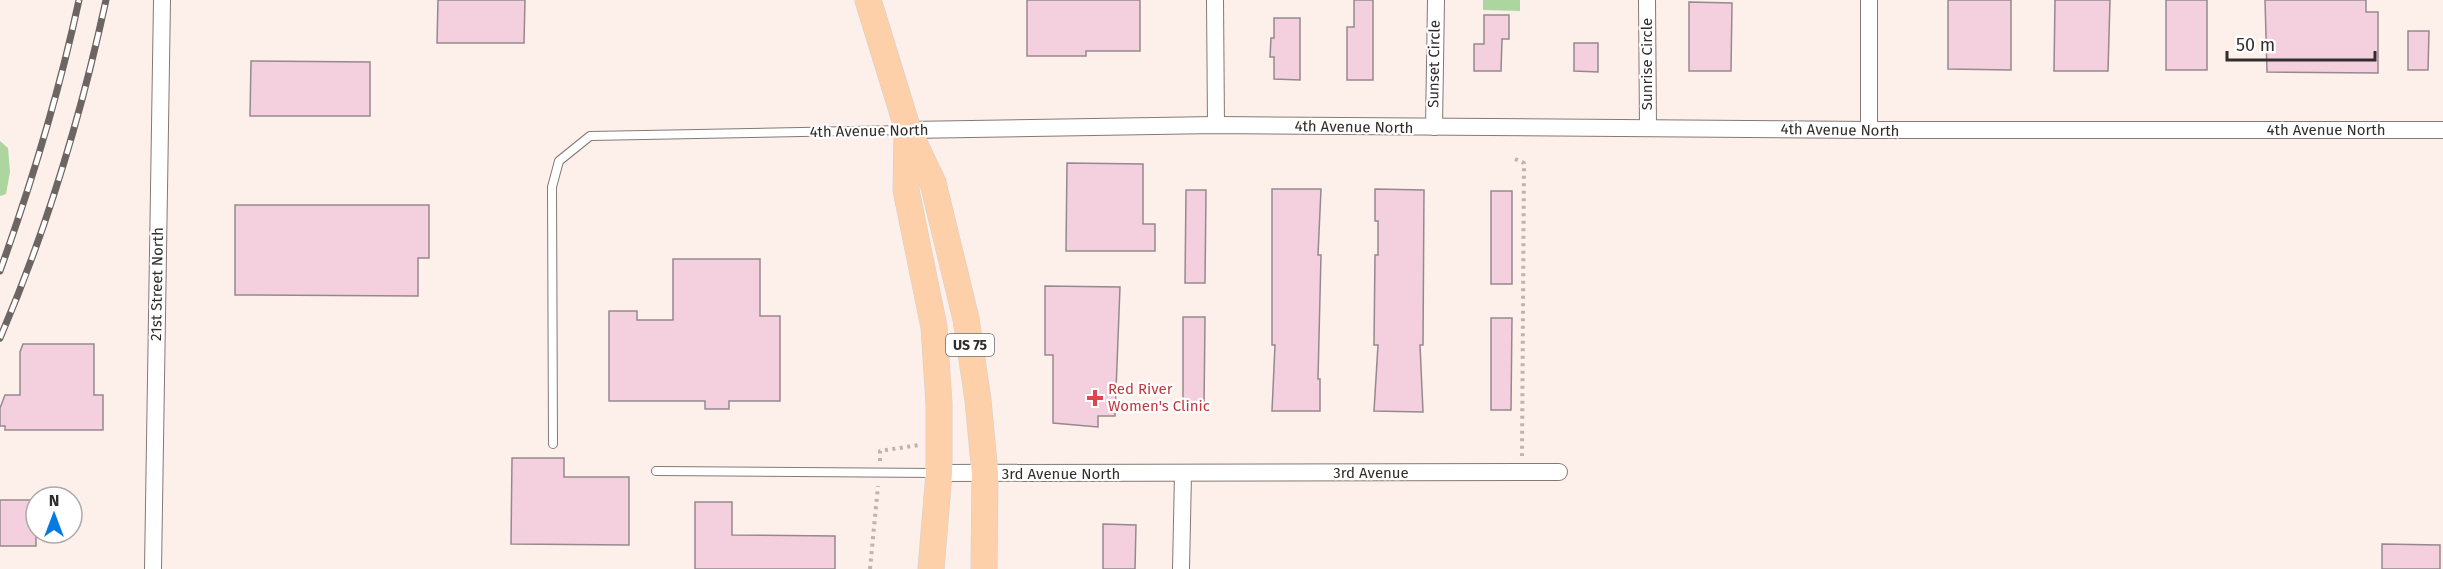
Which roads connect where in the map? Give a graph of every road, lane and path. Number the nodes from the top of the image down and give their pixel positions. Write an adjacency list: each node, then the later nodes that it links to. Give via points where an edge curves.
1 (162, 0): 23 (street, 21st Street North)
2 (868, 0): 10 (main road, US 75)
3 (1215, 0): 7 (street)
4 (1436, 0): 8 (street, Sunset Circle)
5 (1647, 0): 9 (street, Sunrise Circle)
6 (1869, 0): 11 (street)
7 (1216, 125): 8 (street, 4th Avenue North); 10 (street, 4th Avenue North)
8 (1434, 127): 9 (street, 4th Avenue North)
9 (1648, 127): 11 (street, 4th Avenue North)
10 (908, 130): 14 (lane, 4th Avenue North, via 590,136 559,161 552,187 550,230); 20 (main road, US 75, via 906,190 934,327); 21 (main road, US 75, via 933,183 966,319)
11 (1869, 130): 12 (street, 4th Avenue North)
12 (2443, 130)
13 (1515, 159): 17 (path, via 1524,163)
14 (554, 444)
15 (909, 445): 19 (path, via 880,451)
16 (656, 471): 19 (lane)
17 (1522, 472): 18 (street, 3rd Avenue); 22 (street, 3rd Avenue)
18 (1559, 472)
19 (880, 473): 20 (lane); 24 (path)
20 (939, 474): 21 (street, 3rd Avenue North); 25 (main road, US 75)
21 (985, 474): 22 (street, 3rd Avenue North); 26 (main road, US 75)
22 (1183, 474): 27 (street)
23 (153, 569)
24 (870, 569)
25 (931, 569)
26 (984, 569)
27 (1181, 569)

